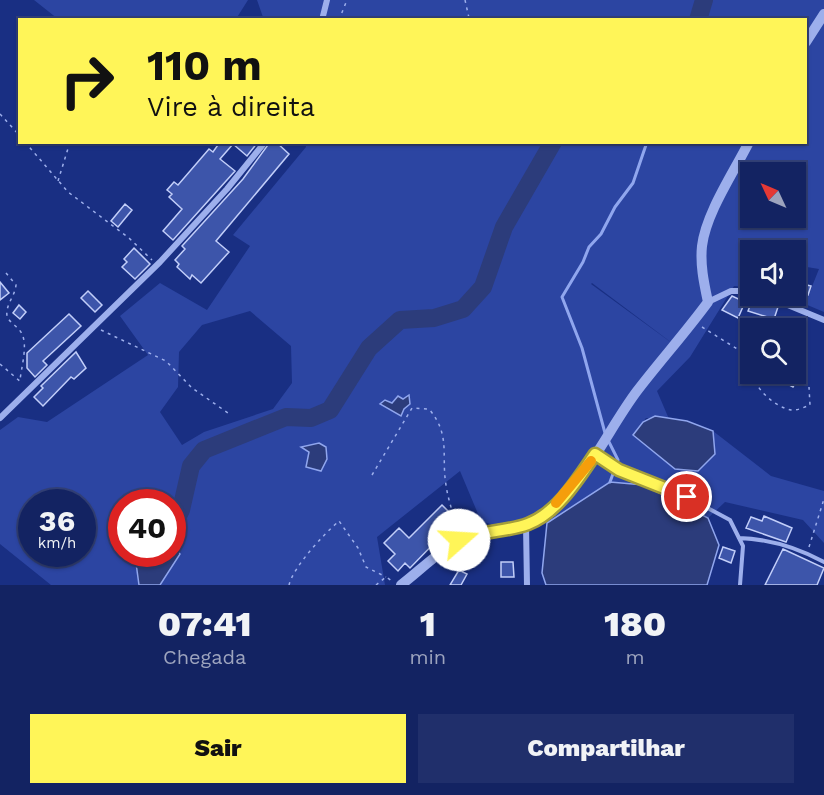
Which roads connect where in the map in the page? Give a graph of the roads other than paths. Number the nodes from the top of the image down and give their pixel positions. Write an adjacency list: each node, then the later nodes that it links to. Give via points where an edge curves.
1 (327, 0): 3 (street)
2 (824, 14): 4 (street)
3 (322, 18)
4 (807, 40)
5 (263, 144): 11 (street, via 157,264)
6 (748, 144): 8 (street, via 702,244)
7 (740, 291): 8 (street)
8 (708, 302): 12 (street, via 637,392)
9 (790, 306): 10 (street)
10 (824, 320)
11 (0, 418)
12 (595, 454): 13 (street, via 550,510); 14 (lane, via 619,470 687,497 730,520)
13 (526, 525): 16 (street, via 459,540); 17 (street)
14 (739, 538): 15 (lane, via 759,539); 18 (lane)
15 (824, 562)
16 (399, 585)
17 (527, 585)
18 (740, 585)

